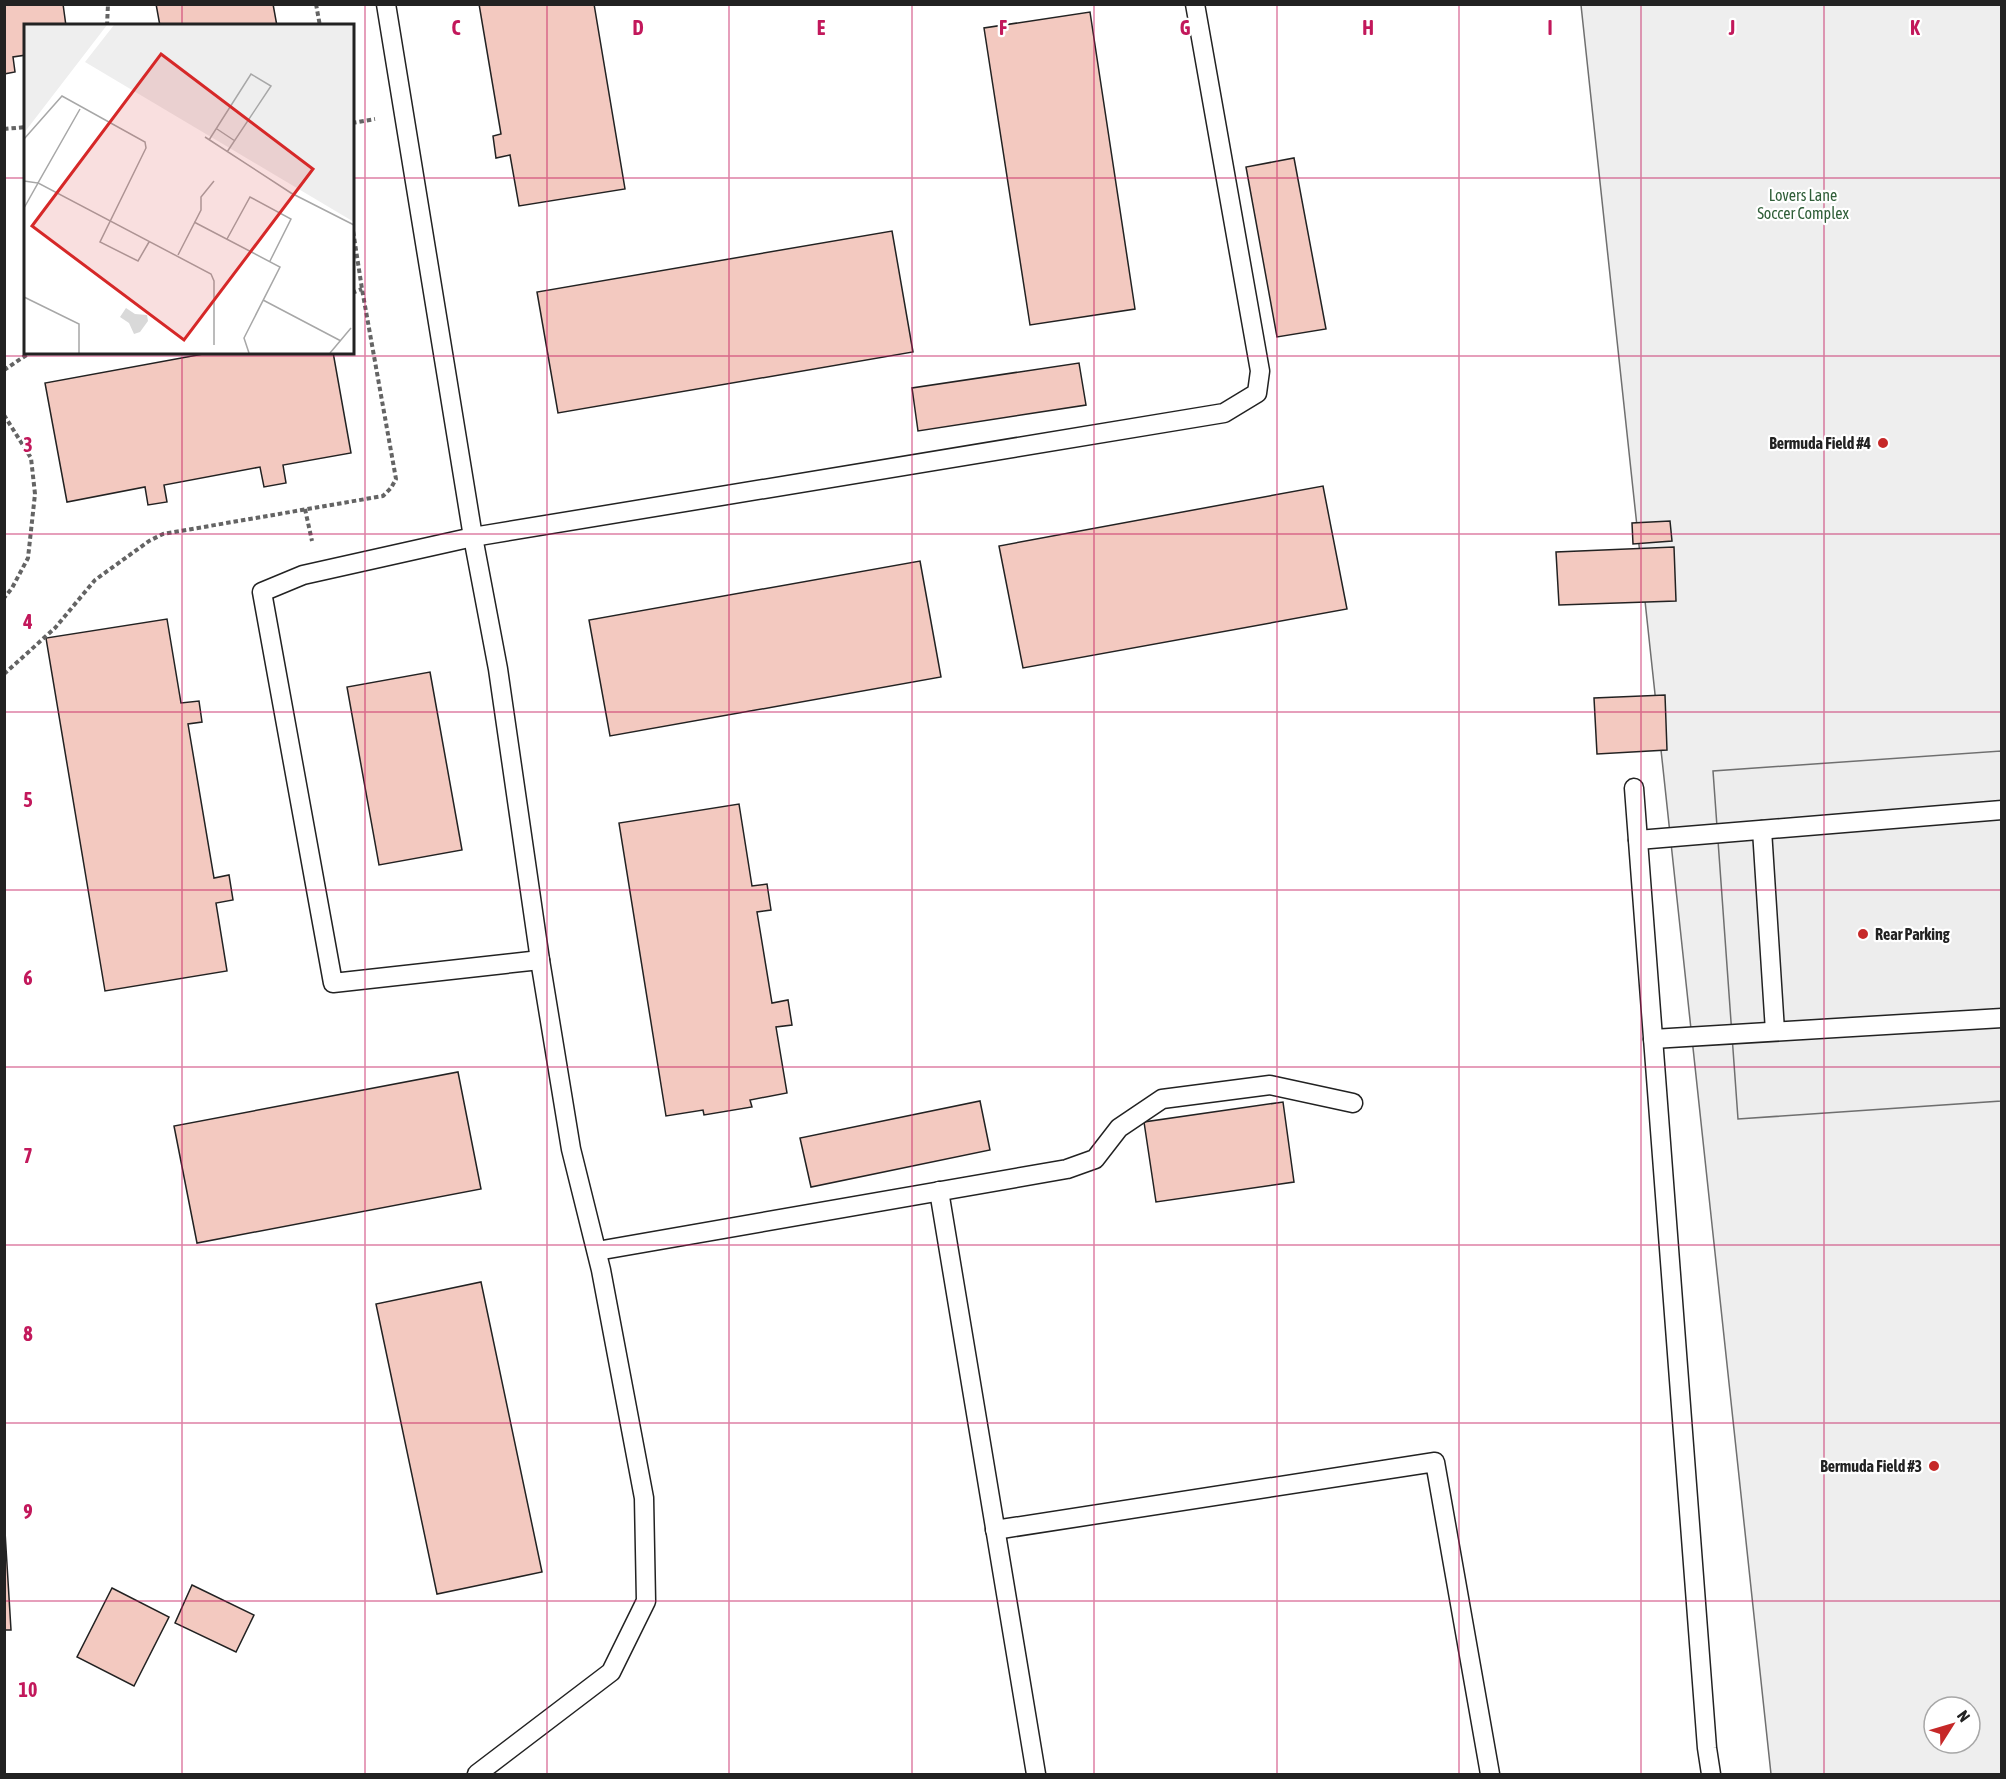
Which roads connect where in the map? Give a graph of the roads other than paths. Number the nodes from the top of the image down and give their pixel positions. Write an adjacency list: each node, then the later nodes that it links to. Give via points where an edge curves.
1 (386, 4): 3 (lane)
2 (1195, 4): 3 (lane, via 1260,371 1257,393 1224,413)
3 (473, 537): 8 (lane, via 498,669); 8 (lane, via 303,575 262,592 333,983)
4 (1634, 788): 7 (lane)
5 (2001, 810): 6 (lane)
6 (1762, 830): 7 (lane); 10 (lane)
7 (1638, 840): 11 (lane)
8 (540, 960): 14 (lane, via 571,1149)
9 (2001, 1018): 10 (lane)
10 (1774, 1031): 11 (lane)
11 (1653, 1039): 19 (lane)
12 (1353, 1103): 13 (lane, via 1270,1085 1162,1099 1119,1128 1095,1159 1067,1169)
13 (939, 1191): 14 (lane); 15 (lane)
14 (597, 1251): 16 (lane, via 644,1498 646,1601 611,1672)
15 (995, 1530): 17 (lane); 18 (lane, via 1435,1462)
16 (477, 1774)
17 (1036, 1774)
18 (1490, 1774)
19 (1711, 1774)

